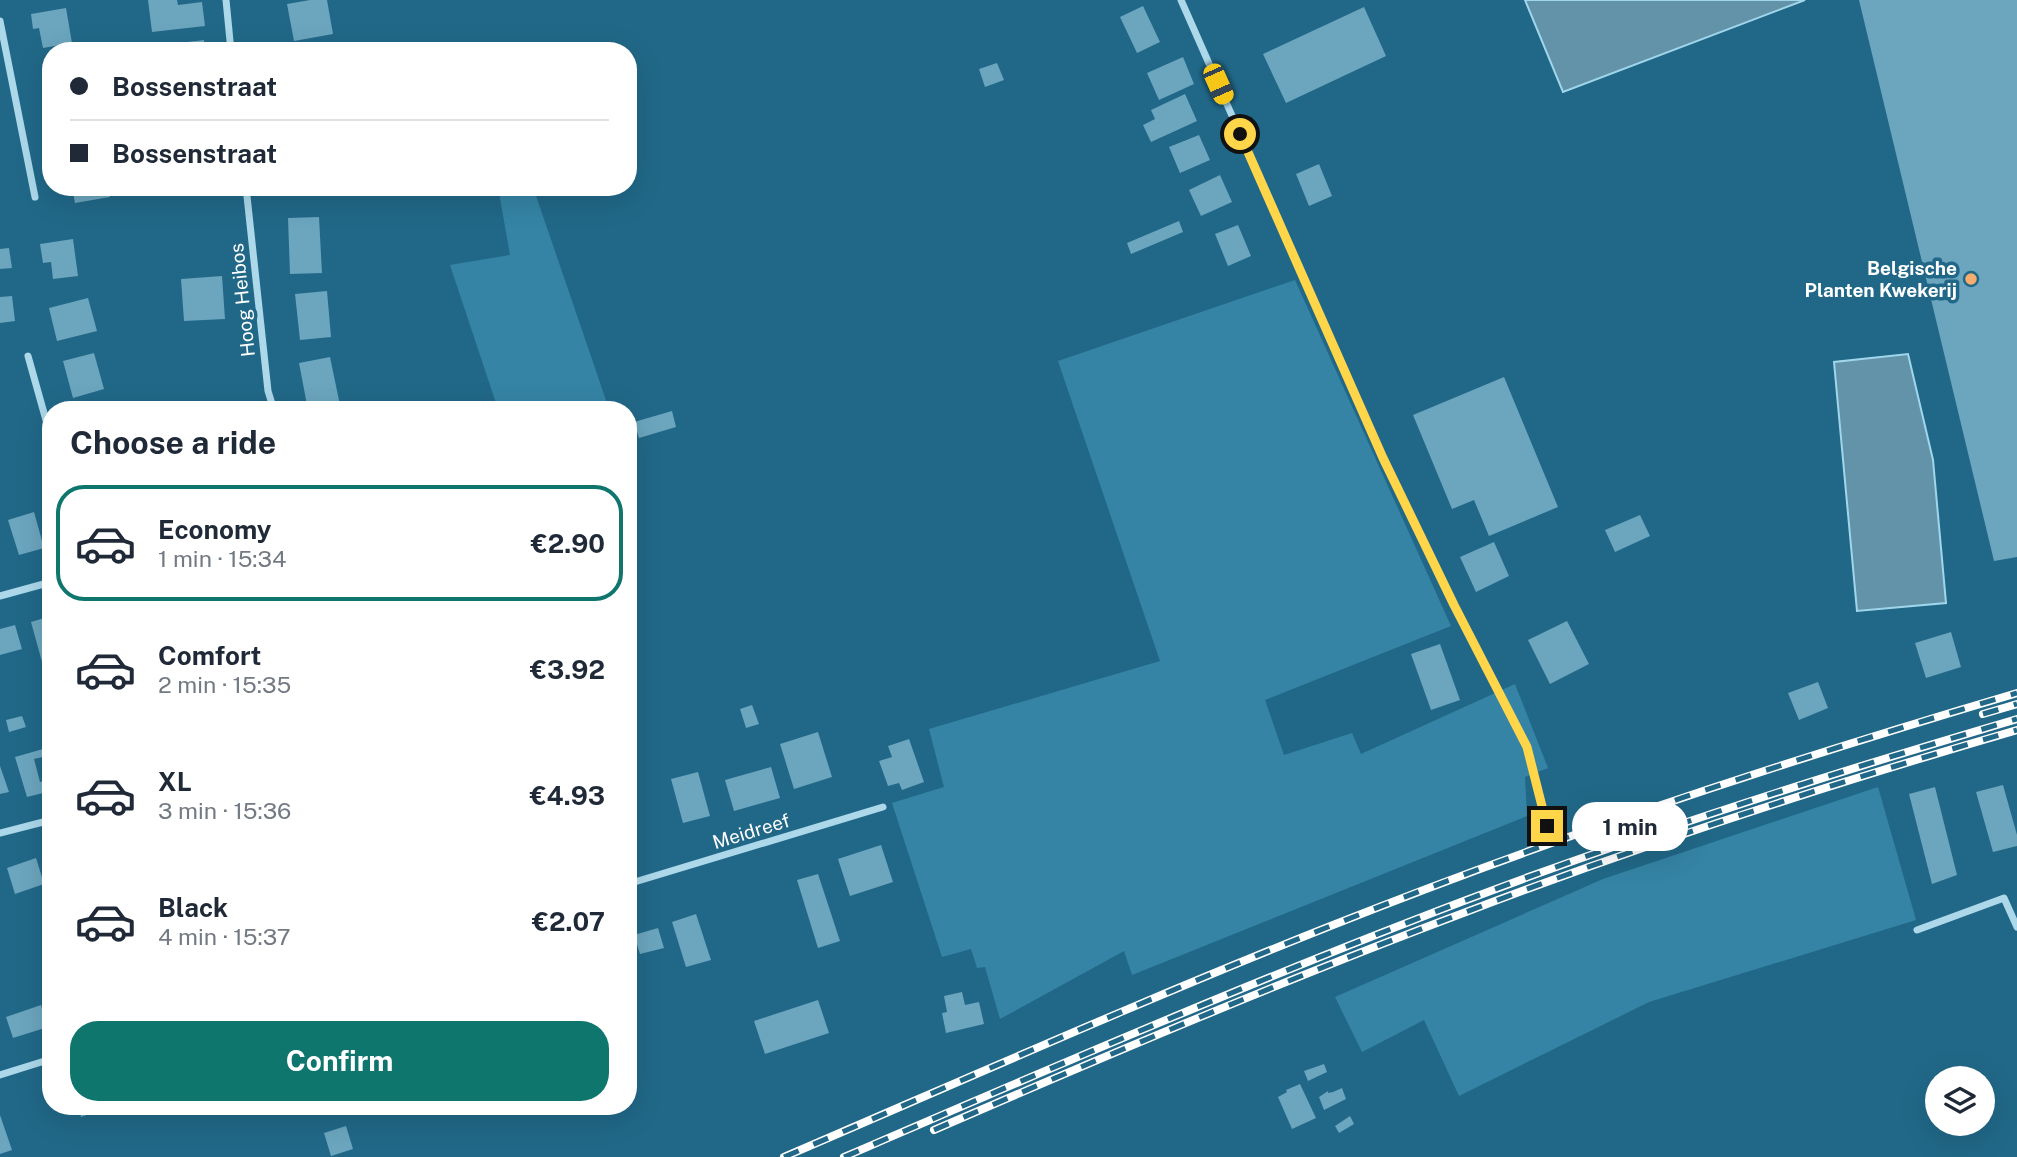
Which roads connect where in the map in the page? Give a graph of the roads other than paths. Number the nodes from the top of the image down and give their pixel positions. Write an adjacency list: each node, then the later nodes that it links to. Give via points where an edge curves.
1 (226, 0): 4 (street)
2 (1181, 0): 14 (street, via 1383,458 1527,747)
3 (0, 20): 6 (street)
4 (230, 42)
5 (247, 196): 8 (street, Hoog Heibos)
6 (35, 197)
7 (28, 356): 9 (street)
8 (271, 401)
9 (42, 406)
10 (42, 584): 11 (street)
11 (0, 596)
12 (883, 807): 16 (street, Meidreef)
13 (42, 822): 15 (street)
14 (1547, 826)
15 (0, 833)
16 (637, 881)
17 (2017, 928): 18 (street, via 2004,898)
18 (1917, 930)
19 (42, 1062): 20 (street)
20 (0, 1075)

